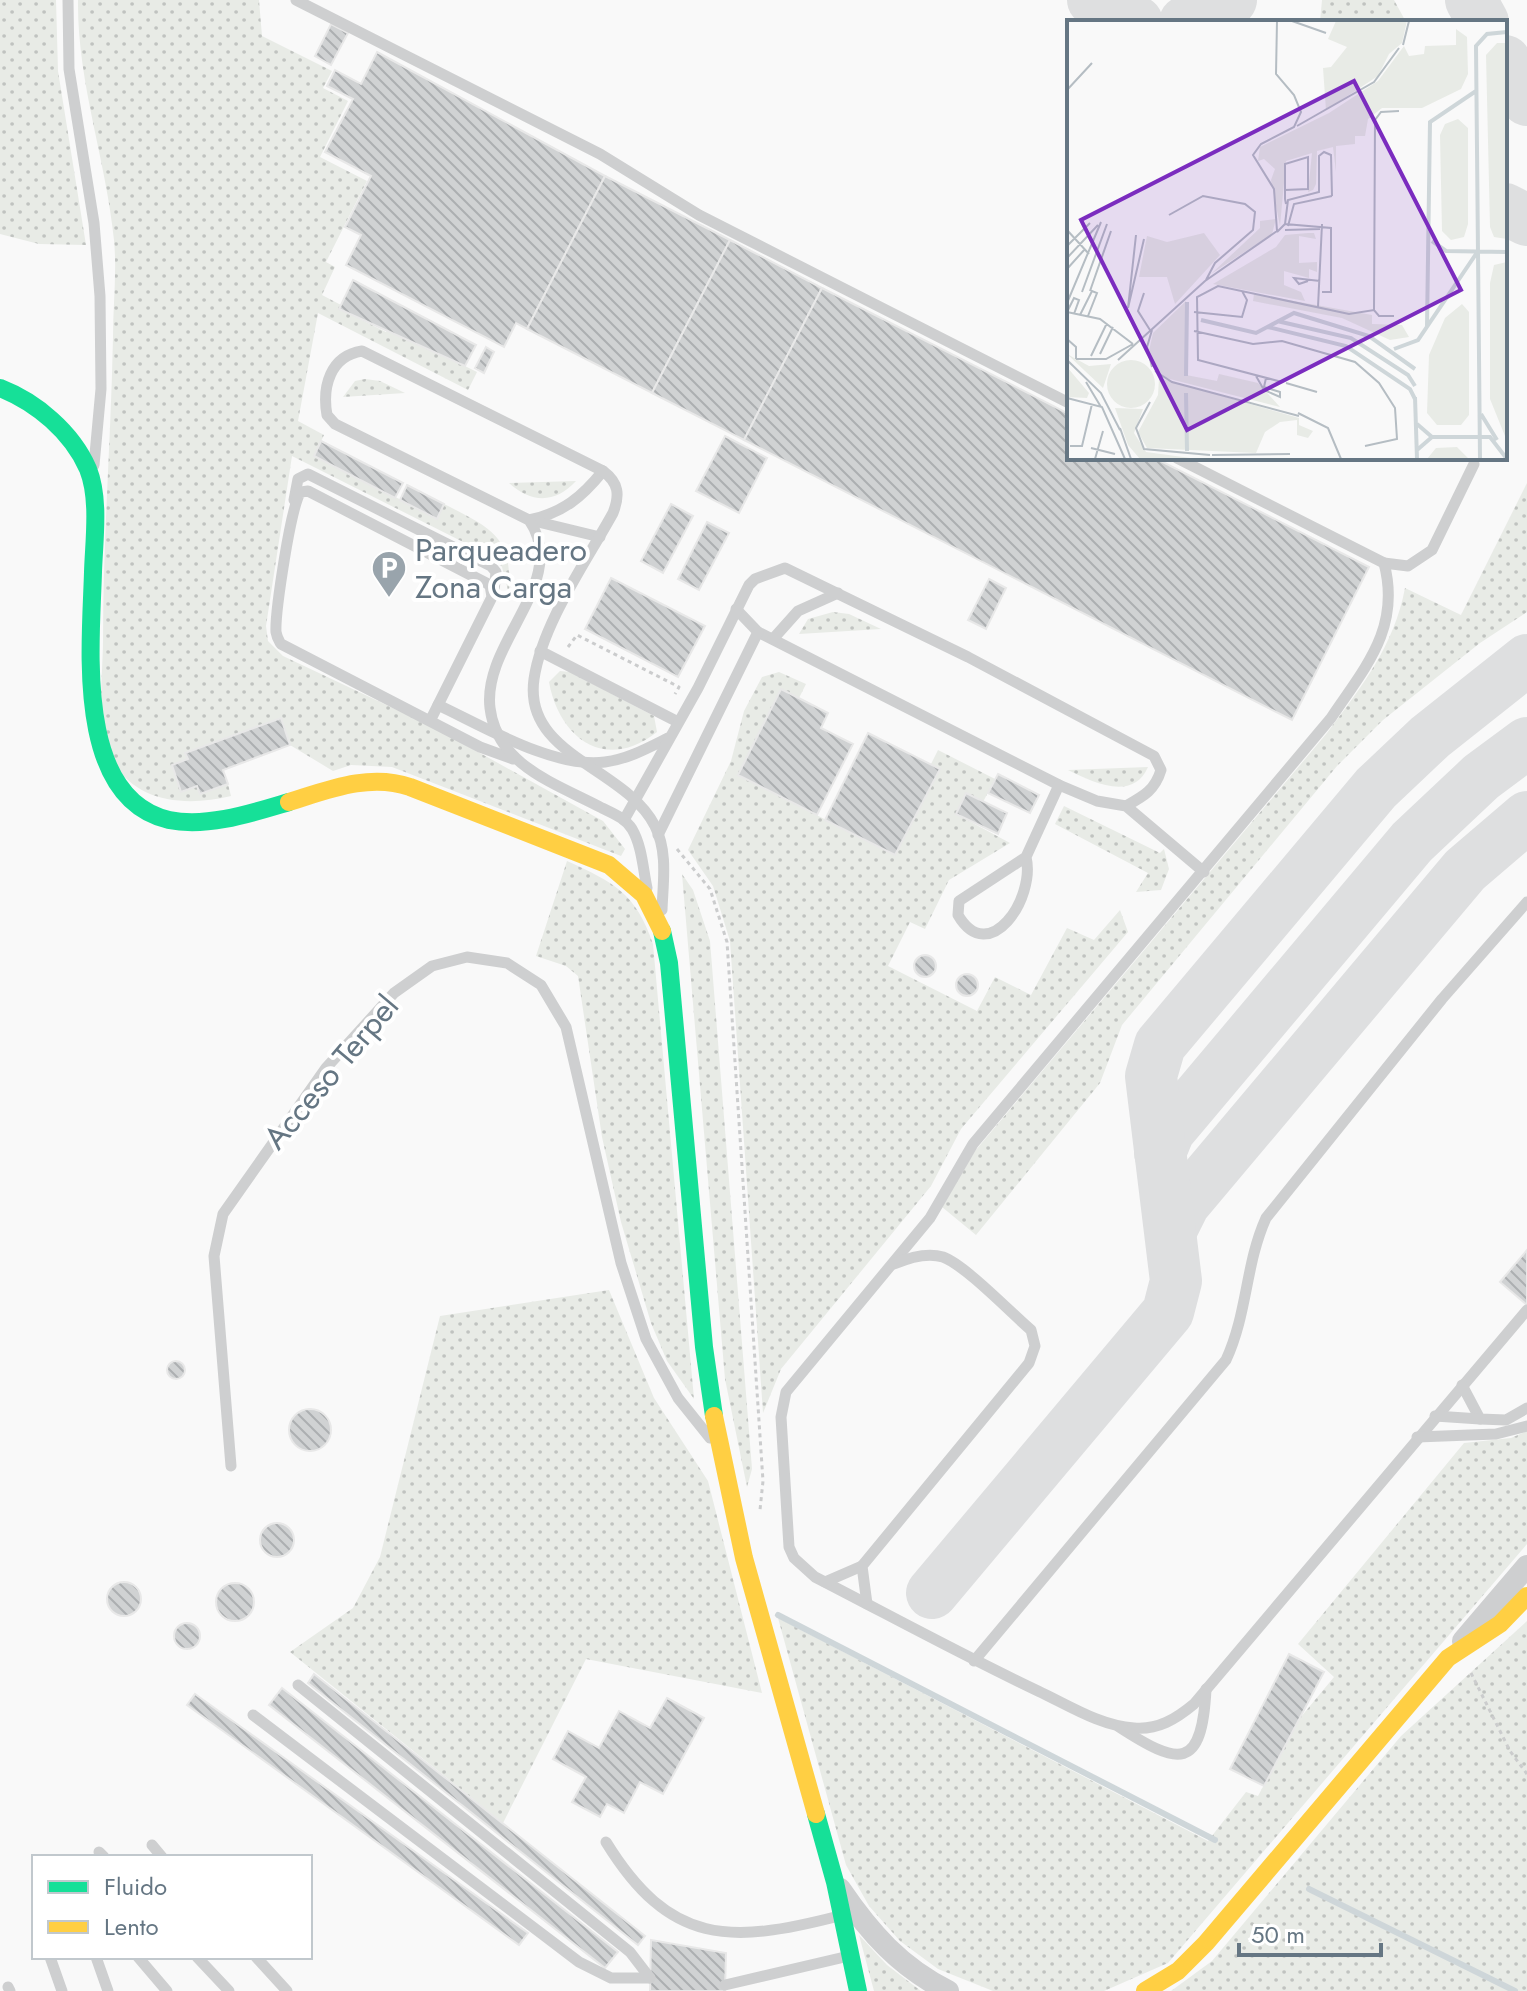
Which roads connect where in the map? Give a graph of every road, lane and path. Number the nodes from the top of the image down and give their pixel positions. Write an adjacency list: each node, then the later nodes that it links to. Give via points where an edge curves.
1 (68, 0): 8 (lane, via 69,69 100,296 101,389)
2 (296, 0): 4 (lane, via 600,154 699,215)
3 (0, 388): 8 (street, via 27,399 51,418)
4 (1067, 402)
5 (1181, 460): 12 (lane)
6 (1474, 464): 12 (lane, via 1432,550 1408,566)
7 (603, 471): 10 (lane, via 571,504); 10 (lane, via 362,351 340,360 325,401 335,424); 11 (lane, via 618,494)
8 (92, 482): 35 (street, via 94,725 106,769 135,804 171,820 195,823 341,786 393,781 609,865)
9 (293, 506): 13 (lane, via 298,495 308,491 486,581); 13 (lane, via 298,479 308,474 491,566 496,572); 22 (lane, via 277,638 287,648)
10 (529, 520): 11 (lane); 24 (lane, via 544,556 491,681)
11 (600, 537): 17 (lane)
12 (1384, 563): 34 (lane, via 1390,614 1377,645 1331,718)
13 (493, 592): 20 (lane)
14 (838, 593): 15 (lane, via 785,568 755,579); 18 (lane, via 788,617); 30 (lane, via 1154,756 1161,770 1155,786)
15 (736, 609): 16 (lane); 21 (lane)
16 (758, 632): 18 (lane); 32 (lane)
17 (546, 636): 19 (lane); 21 (path, via 570,648 577,635 666,680 679,687 672,701)
18 (773, 639): 28 (lane)
19 (540, 651): 23 (lane); 27 (lane, via 533,682 539,723)
20 (438, 705): 22 (lane); 24 (lane)
21 (686, 708): 23 (lane)
22 (430, 721): 26 (lane)
23 (678, 722): 25 (lane)
24 (496, 733): 26 (lane); 27 (lane)
25 (668, 738): 27 (lane, via 632,756); 29 (lane)
26 (513, 759): 31 (lane)
27 (586, 763): 29 (lane)
28 (1059, 785): 30 (lane); 33 (lane)
29 (635, 799): 31 (lane); 32 (lane)
30 (1126, 806): 34 (lane)
31 (624, 820): 35 (lane, via 640,847)
32 (659, 834): 37 (lane, via 664,861); 48 (path, via 690,861 710,889 727,942 763,1481)
33 (1026, 857): 33 (lane, via 966,894 957,908 962,922 987,933 1004,926 1028,885)
34 (1204, 872): 38 (lane, via 973,1144 944,1199)
35 (649, 901): 37 (street)
36 (1527, 902): 55 (lane, via 1266,1218 1251,1259 1243,1316 1226,1360)
37 (662, 926): 46 (street)
38 (889, 1266): 49 (lane, via 919,1256 952,1262 1031,1330 1035,1346 1029,1363); 51 (lane, via 794,1380 782,1403 789,1547 803,1568)
39 (1527, 1310): 40 (lane)
40 (1462, 1385): 42 (lane); 43 (lane)
41 (1527, 1408): 43 (lane, via 1506,1420)
42 (1435, 1416): 43 (lane); 45 (lane)
43 (1480, 1419)
44 (1527, 1426): 45 (lane, via 1496,1434)
45 (1417, 1437): 58 (lane)
46 (719, 1449): 47 (lane, Acceso Terpel, via 678,1398 646,1339 621,1263 566,1027 541,985 507,963 467,957 432,966 394,993 326,1068 223,1214 214,1256); 65 (street, via 744,1558)
47 (231, 1466)
48 (760, 1511)
49 (862, 1566): 51 (lane); 53 (lane)
50 (1527, 1566): 54 (street)
51 (825, 1582): 53 (lane)
52 (1527, 1596): 54 (street, via 1500,1624)
53 (867, 1604): 55 (lane)
54 (1448, 1658): 81 (street, via 1206,1943 1178,1971)
55 (974, 1661): 60 (lane)
56 (1470, 1670): 61 (path)
57 (298, 1685): 59 (lane, via 630,1952 650,1978 611,1978 579,1962)
58 (1206, 1689): 60 (lane, via 1176,1719 1146,1727); 60 (lane, via 1204,1727 1188,1752 1162,1754)
59 (253, 1715)
60 (1115, 1725)
61 (1527, 1774)
62 (606, 1842): 66 (lane, via 628,1877 657,1906 693,1925 733,1934 774,1933)
63 (152, 1845): 64 (lane)
64 (160, 1855)
65 (835, 1882): 66 (street); 80 (street, via 866,1928 890,1952)
66 (842, 1915): 67 (street)
67 (850, 1955): 73 (lane); 79 (street)
68 (51, 1959): 75 (lane)
69 (97, 1959): 76 (lane)
70 (140, 1959): 77 (lane)
71 (199, 1959): 78 (lane)
72 (258, 1959): 74 (lane)
73 (725, 1985)
74 (284, 1990)
75 (62, 1991)
76 (108, 1991)
77 (167, 1991)
78 (229, 1991)
79 (858, 1991)
80 (948, 1991)
81 (1145, 1991)

